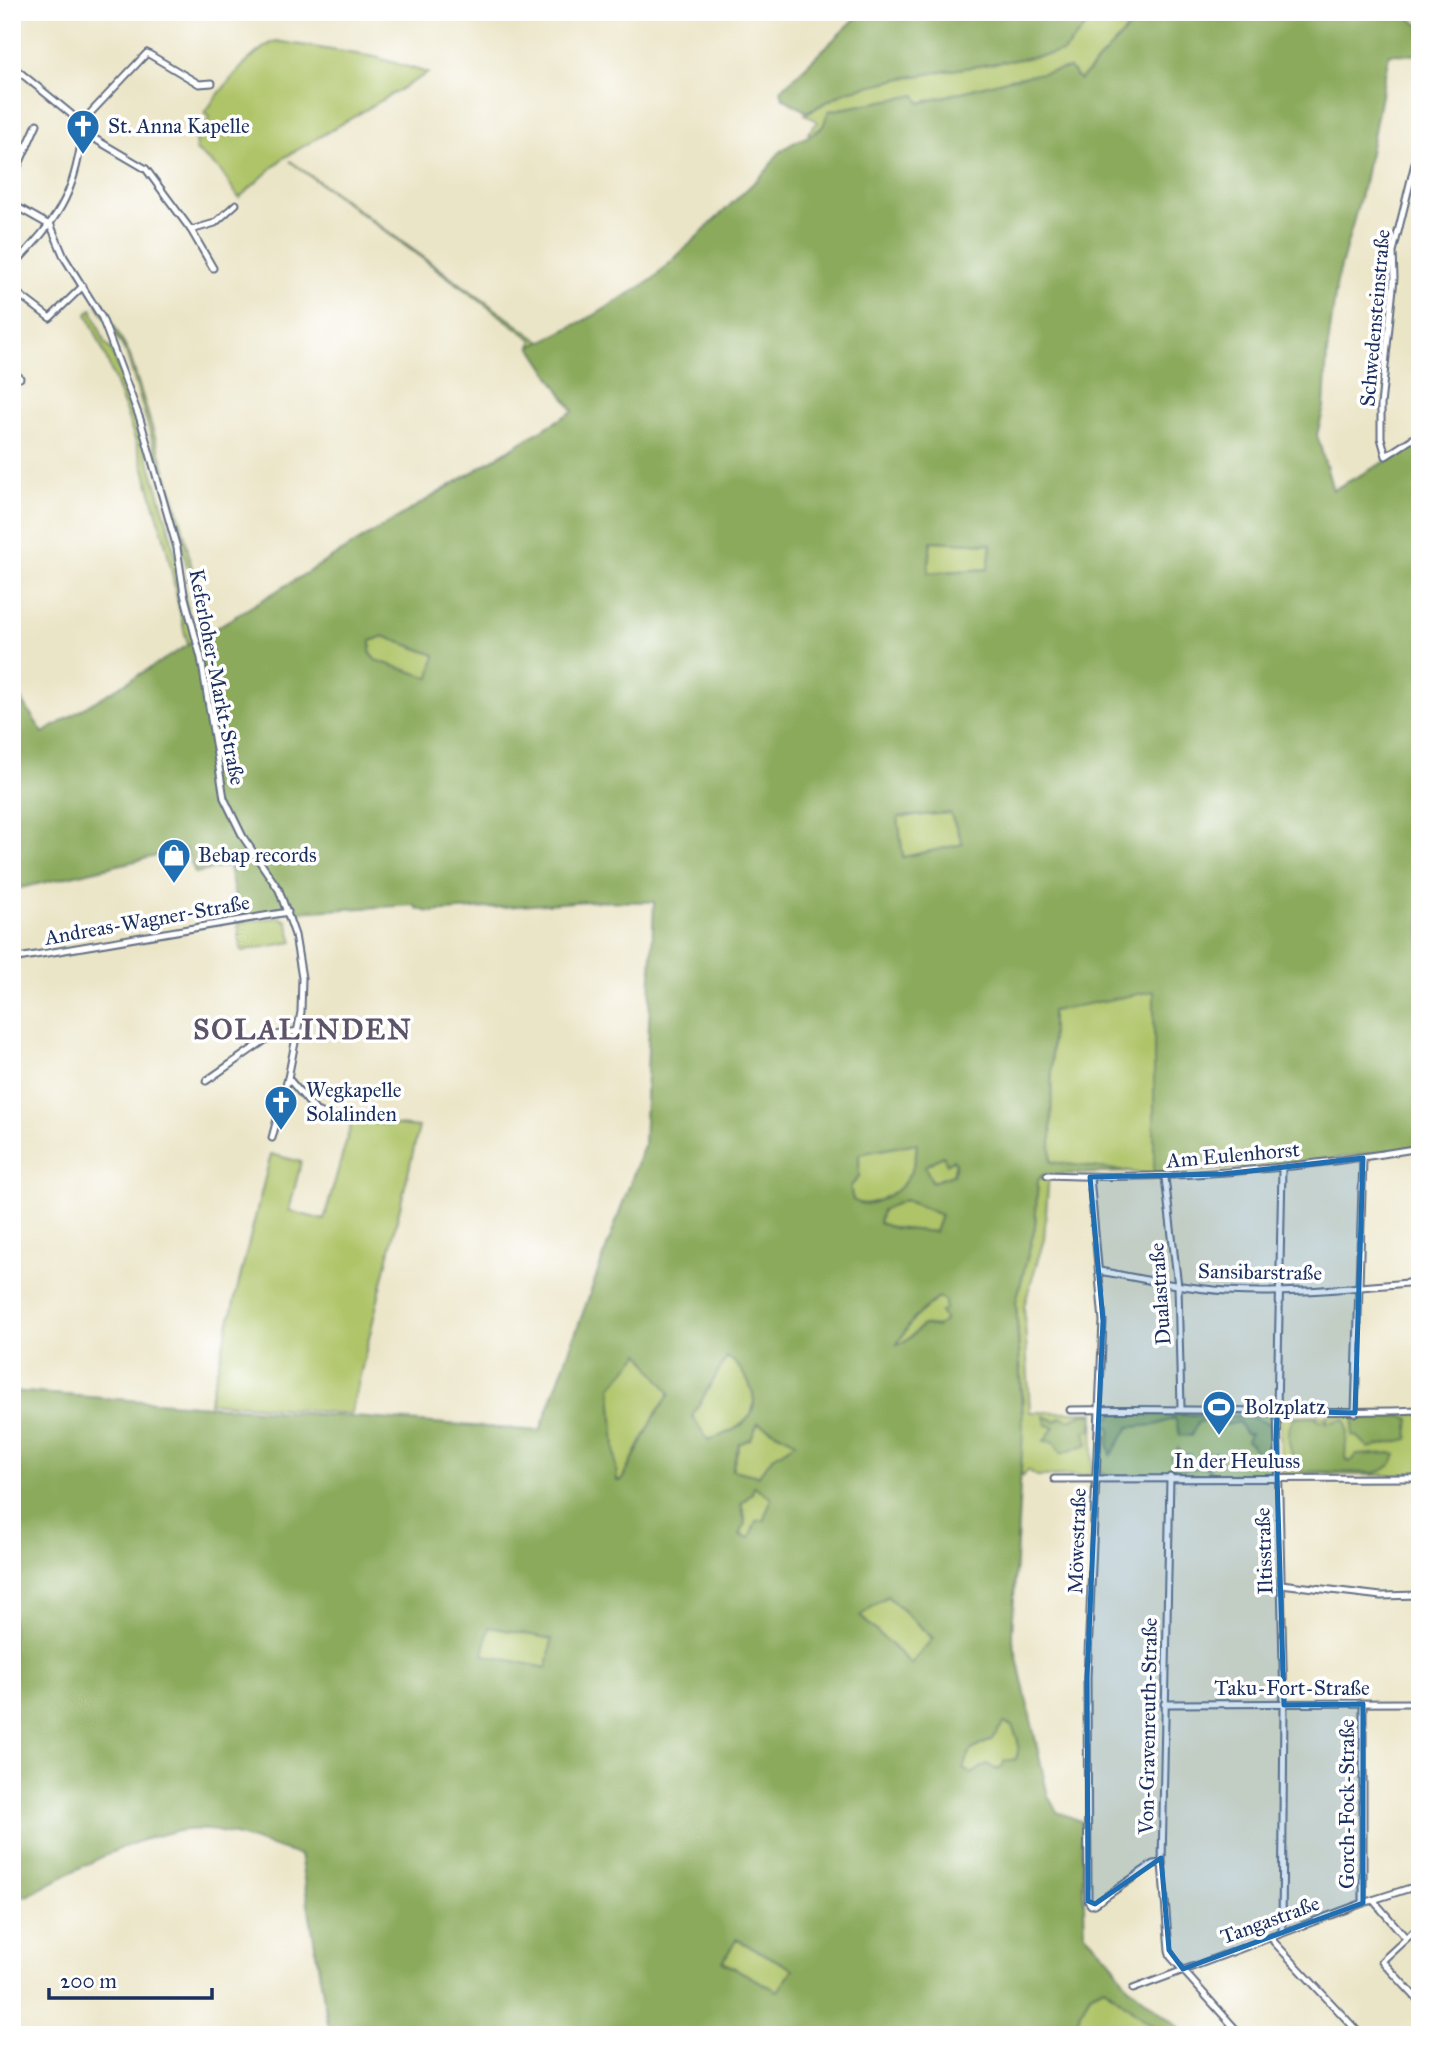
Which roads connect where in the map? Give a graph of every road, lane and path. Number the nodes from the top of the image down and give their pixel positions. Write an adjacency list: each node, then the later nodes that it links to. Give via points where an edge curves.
1 (12, 66): 4 (street)
2 (212, 83): 4 (street, via 199,84 147,53)
3 (37, 124): 8 (street)
4 (80, 124): 5 (street)
5 (83, 132): 12 (street, via 75,176); 13 (street, via 146,169)
6 (12, 140): 8 (street)
7 (1420, 143): 20 (street, Schwedensteinstraße, via 1394,252 1381,405 1386,456)
8 (27, 147): 9 (street)
9 (12, 180)
10 (12, 204): 12 (street)
11 (236, 204): 13 (street, via 215,223)
12 (51, 226): 14 (street); 16 (street, Keferloher-Markt-Straße)
13 (191, 230): 15 (street)
14 (12, 267)
15 (213, 268)
16 (83, 286): 17 (street, via 50,318); 21 (street, Keferloher-Markt-Straße, via 126,376 177,548 222,790 233,821 271,877)
17 (12, 289)
18 (12, 370): 19 (street)
19 (20, 378)
20 (1420, 434)
21 (288, 912): 22 (street, Andreas-Wagner-Straße); 23 (street, Keferloher-Markt-Straße, via 302,978)
22 (12, 959)
23 (298, 1031): 24 (street, Keferloher-Markt-Straße); 25 (street, via 271,1036)
24 (289, 1078): 26 (street, via 316,1111); 27 (street, Keferloher-Markt-Straße)
25 (206, 1082)
26 (340, 1119)
27 (272, 1138)
28 (1420, 1148): 29 (street, Am Eulenhorst)
29 (1363, 1158): 30 (street, Am Eulenhorst); 37 (street)
30 (1282, 1169): 33 (street, Am Eulenhorst); 38 (street, Iltisstraße)
31 (1047, 1175): 32 (street, Am Eulenhorst)
32 (1090, 1177): 33 (street, Am Eulenhorst); 34 (street, Möwestraße)
33 (1165, 1178): 36 (street, Dualastraße)
34 (1100, 1271): 36 (street, Sansibarstraße); 40 (street, Möwestraße, via 1103,1321)
35 (1420, 1282): 37 (street, Sansibarstraße)
36 (1178, 1286): 38 (street, Sansibarstraße); 39 (street, Dualastraße)
37 (1357, 1287): 38 (street, Sansibarstraße); 44 (street)
38 (1278, 1292): 43 (street, Iltisstraße)
39 (1181, 1408): 40 (street); 43 (street)
40 (1098, 1409): 41 (street); 45 (street, Möwestraße)
41 (1070, 1410)
42 (1420, 1410): 44 (street)
43 (1276, 1411): 44 (street); 47 (street, Iltisstraße)
44 (1355, 1413)
45 (1095, 1477): 46 (street, In der Heuluss); 49 (street, In der Heuluss); 56 (street, Möwestraße, via 1087,1688 1087,1895 1091,1905 1153,1864)
46 (1170, 1477): 47 (street, In der Heuluss); 53 (street, Von-Gravenreuth-Straße)
47 (1277, 1478): 48 (street, In der Heuluss); 50 (street, Iltisstraße)
48 (1420, 1478)
49 (1054, 1479)
50 (1281, 1584): 51 (street, via 1381,1596); 54 (street, Iltisstraße)
51 (1420, 1595)
52 (1420, 1703): 55 (street, Taku-Fort-Straße)
53 (1164, 1704): 54 (street, Taku-Fort-Straße); 56 (street, Von-Gravenreuth-Straße)
54 (1284, 1704): 55 (street, Taku-Fort-Straße); 61 (street, Iltisstraße)
55 (1363, 1704): 59 (street, Gorch-Fock-Straße)
56 (1162, 1863): 64 (street, Von-Gravenreuth-Straße, via 1169,1950)
57 (1420, 1885): 58 (street, Tangastraße)
58 (1373, 1900): 59 (street, Tangastraße); 63 (street)
59 (1363, 1903): 61 (street, Tangastraße)
60 (1420, 1926): 63 (street)
61 (1282, 1933): 62 (street, Tangastraße)
62 (1272, 1936): 64 (street, Tangastraße); 68 (street)
63 (1406, 1938): 66 (street, via 1381,1961)
64 (1184, 1969): 65 (street, Tangastraße); 67 (street, Von-Gravenreuth-Straße)
65 (1133, 1989)
66 (1420, 2002)
67 (1241, 2035)
68 (1361, 2035)

